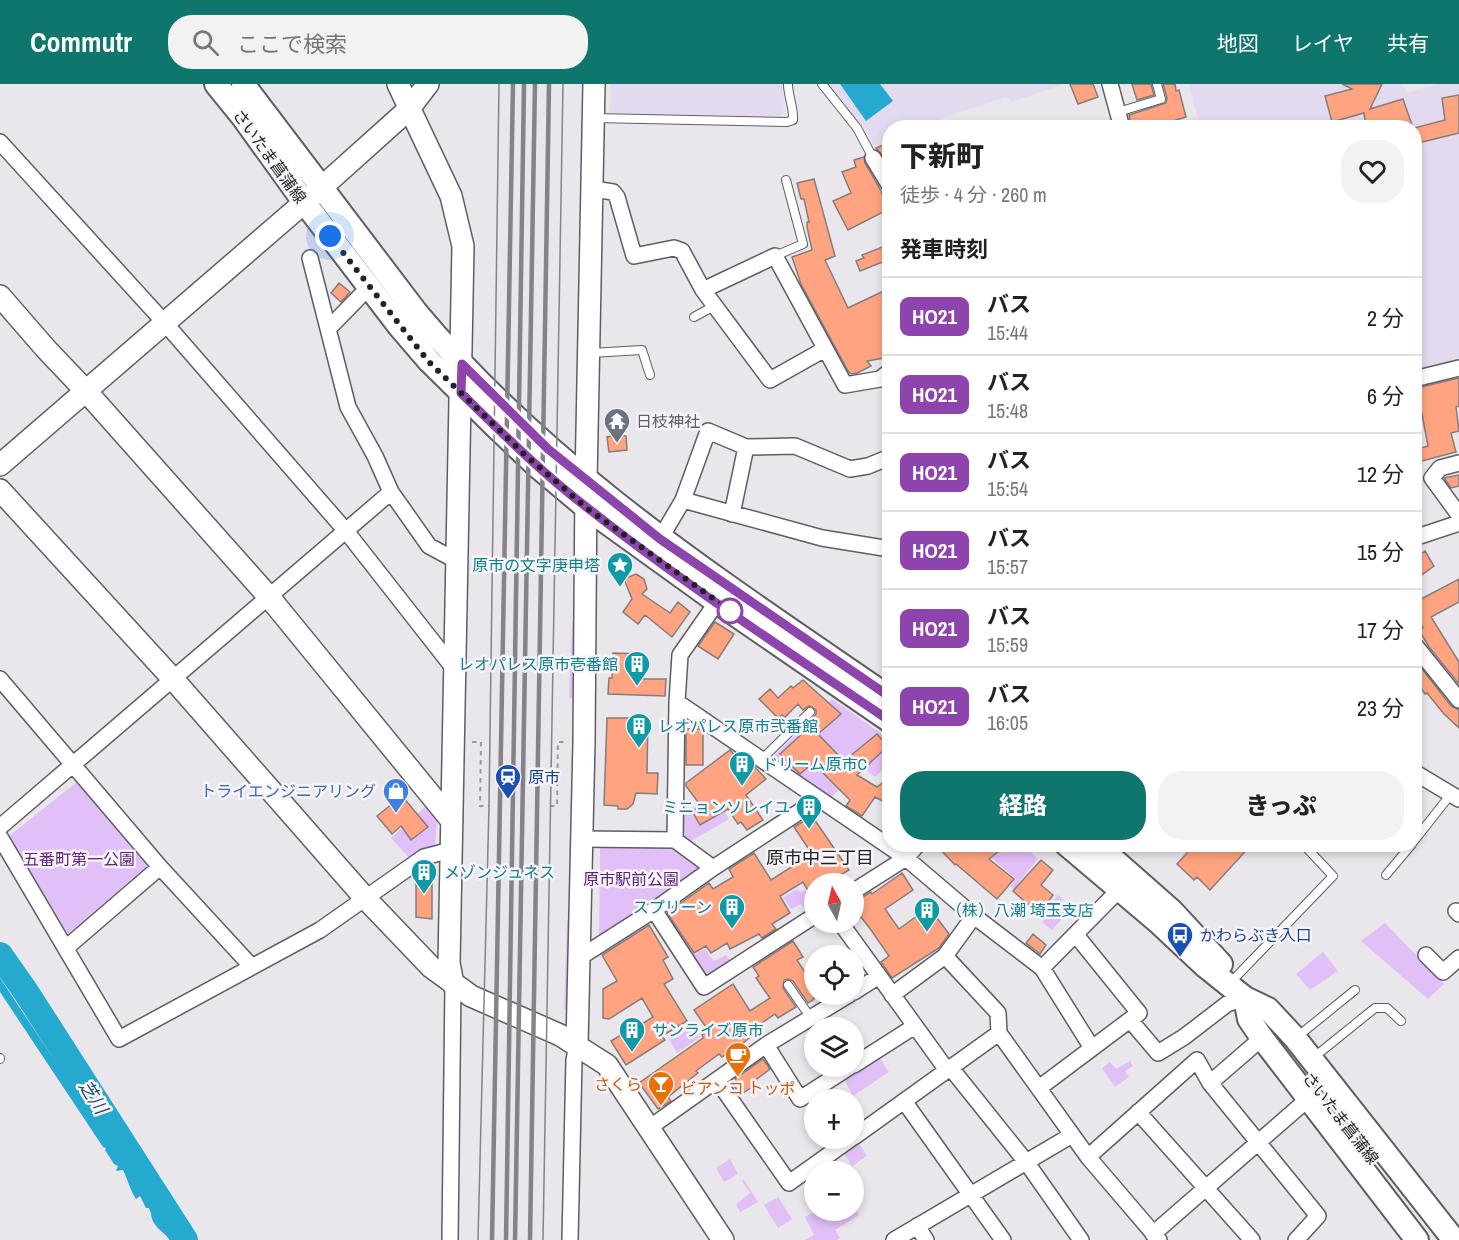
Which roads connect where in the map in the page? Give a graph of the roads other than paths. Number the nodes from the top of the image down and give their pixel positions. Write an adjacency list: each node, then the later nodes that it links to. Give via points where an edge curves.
1 (216, 84): 19 (main road, さいたま菖蒲線)
2 (243, 84): 19 (main road, さいたま菖蒲線)
3 (399, 84): 10 (street)
4 (428, 84): 10 (street)
5 (594, 84): 12 (street)
6 (788, 84): 12 (lane, via 793,112 793,120 788,122)
7 (822, 84): 15 (lane, via 856,128)
8 (1110, 84): 11 (street)
9 (1157, 84): 11 (lane, via 1161,99)
10 (409, 109): 19 (street); 31 (street, via 451,196 460,227 464,266)
11 (1118, 112): 13 (street)
12 (594, 118): 18 (street)
13 (1120, 120)
14 (0, 142): 27 (street)
15 (873, 158): 16 (street)
16 (882, 173)
17 (786, 180): 20 (lane, via 803,244)
18 (593, 189): 23 (street, via 613,192 617,197 634,256 674,248 682,251); 30 (street)
19 (312, 195): 22 (main road, さいたま菖蒲線); 27 (street); 31 (main road, さいたま菖蒲線)
20 (775, 256): 23 (street); 29 (street)
21 (310, 258): 28 (street)
22 (369, 287): 28 (street); 37 (main road, さいたま菖蒲線, via 429,362)
23 (703, 290): 25 (street)
24 (0, 296): 36 (street)
25 (714, 306): 26 (lane); 29 (street, via 770,380)
26 (694, 317)
27 (164, 322): 36 (street); 50 (street)
28 (328, 329): 44 (street, via 348,407)
29 (825, 350): 34 (street, via 844,385)
30 (590, 353): 33 (lane, via 642,350); 42 (street)
31 (462, 364): 37 (street); 42 (main road, さいたま菖蒲線)
32 (1459, 368): 35 (street)
33 (650, 375)
34 (882, 377)
35 (1422, 377)
36 (85, 390): 41 (street); 55 (street)
37 (461, 393): 46 (main road, さいたま菖蒲線); 54 (street)
38 (746, 447): 39 (street, via 795,446 850,469); 45 (street, via 708,431); 47 (street)
39 (882, 460)
40 (1459, 463): 48 (street, via 1440,468 1432,478)
41 (0, 465)
42 (586, 481): 46 (street); 52 (main road, さいたま菖蒲線)
43 (0, 490): 60 (street)
44 (391, 492): 50 (street); 54 (street, via 429,546)
45 (683, 500): 47 (street); 52 (street)
46 (588, 509): 56 (main road, さいたま菖蒲線); 75 (street)
47 (732, 514): 53 (street, via 822,538)
48 (1459, 515)
49 (1459, 523): 51 (street)
50 (346, 531): 55 (street); 58 (street)
51 (1422, 535)
52 (660, 539): 61 (main road, さいたま菖蒲線)
53 (882, 548)
54 (457, 561): 58 (street)
55 (269, 597): 60 (street); 71 (street)
56 (717, 602): 63 (street, via 680,655); 65 (main road, さいたま菖蒲線)
57 (1422, 654): 62 (street)
58 (455, 670): 71 (street)
59 (0, 679): 67 (street)
60 (173, 679): 67 (street); 91 (street)
61 (882, 692)
62 (1459, 699)
63 (677, 702): 66 (street); 76 (street)
64 (810, 712): 66 (lane)
65 (882, 715)
66 (762, 759): 70 (street)
67 (74, 764): 72 (street); 86 (street)
68 (1422, 777): 69 (street)
69 (1455, 796): 73 (lane)
70 (819, 799): 77 (street); 87 (street)
71 (452, 821): 78 (street)
72 (0, 827)
73 (1422, 833)
74 (0, 837): 97 (street)
75 (582, 839): 76 (street); 100 (street)
76 (675, 840): 87 (street)
77 (882, 842)
78 (451, 850): 91 (street, via 424,857); 105 (street, via 449,963)
79 (897, 852): 85 (street)
80 (911, 852): 85 (street)
81 (1076, 852): 90 (main road, さいたま菖蒲線)
82 (1105, 852): 108 (main road, さいたま菖蒲線, via 1216,956)
83 (1311, 852): 108 (lane, via 1334,876)
84 (1405, 852): 88 (lane)
85 (906, 858): 89 (street); 93 (street)
86 (160, 867): 97 (street); 102 (street)
87 (713, 868): 92 (street)
88 (1386, 875)
89 (864, 885)
90 (1120, 889): 96 (street); 108 (main road, さいたま菖蒲線, via 1205,966)
91 (365, 898): 102 (street, via 320,930); 105 (street, via 431,967)
92 (654, 910): 94 (street, via 704,987); 100 (street)
93 (974, 916): 99 (street); 103 (street)
94 (804, 922)
95 (848, 933): 104 (street)
96 (1076, 935): 103 (street); 114 (street, via 1139,1013)
97 (66, 948): 102 (street, via 119,1040)
98 (1426, 955): 101 (street, via 1443,972)
99 (945, 956): 110 (street); 118 (street, via 998,1013)
100 (579, 958): 121 (street)
101 (1459, 958)
102 (252, 967)
103 (1042, 968): 123 (street)
104 (879, 976): 107 (street); 110 (street)
105 (453, 984): 121 (street); 145 (street)
106 (788, 985): 112 (lane)
107 (864, 985)
108 (1239, 989): 114 (street, via 1227,1004 1158,1053); 119 (main road, via 1249,1019); 120 (main road, via 1268,1009); 155 (main road, さいたま菖蒲線)
109 (1355, 990): 120 (lane)
110 (892, 995): 117 (street)
111 (832, 1005): 113 (street)
112 (810, 1017)
113 (813, 1017)
114 (1130, 1020): 123 (street)
115 (1401, 1021): 125 (lane, via 1387,1008 1375,1008)
116 (804, 1022): 122 (street)
117 (915, 1026): 124 (street); 126 (street, via 944,1066)
118 (999, 1033): 126 (street); 130 (street)
119 (1262, 1038): 129 (street); 131 (main road)
120 (1296, 1038): 125 (main road)
121 (577, 1045): 134 (street, via 607,1065); 146 (street)
122 (766, 1045): 127 (street, via 800,1099); 128 (street)
123 (1092, 1048): 130 (street)
124 (864, 1058)
125 (1312, 1059): 156 (main road)
126 (950, 1067): 132 (street); 140 (street)
127 (835, 1077)
128 (717, 1080): 134 (street); 138 (street, via 789,1183)
129 (1210, 1083): 133 (street, via 1197,1060); 137 (street)
130 (1039, 1088): 136 (street)
131 (1308, 1099): 137 (street); 154 (main road)
132 (904, 1101): 135 (street); 142 (street)
133 (1138, 1112): 139 (street); 141 (street)
134 (649, 1128): 147 (street)
135 (864, 1130)
136 (1072, 1136): 139 (street); 140 (street)
137 (1258, 1143): 141 (street); 153 (street, via 1318,1216)
138 (837, 1149)
139 (1088, 1157): 144 (street)
140 (1026, 1162): 142 (street); 151 (street)
141 (1205, 1189): 144 (street); 152 (street)
142 (972, 1194): 143 (street); 150 (street)
143 (917, 1226): 148 (street); 149 (street)
144 (1156, 1237)
145 (450, 1240)
146 (570, 1240)
147 (723, 1240)
148 (894, 1240)
149 (926, 1240)
150 (1003, 1240)
151 (1081, 1240)
152 (1252, 1240)
153 (1296, 1240)
154 (1417, 1240)
155 (1435, 1240)
156 (1454, 1240)

